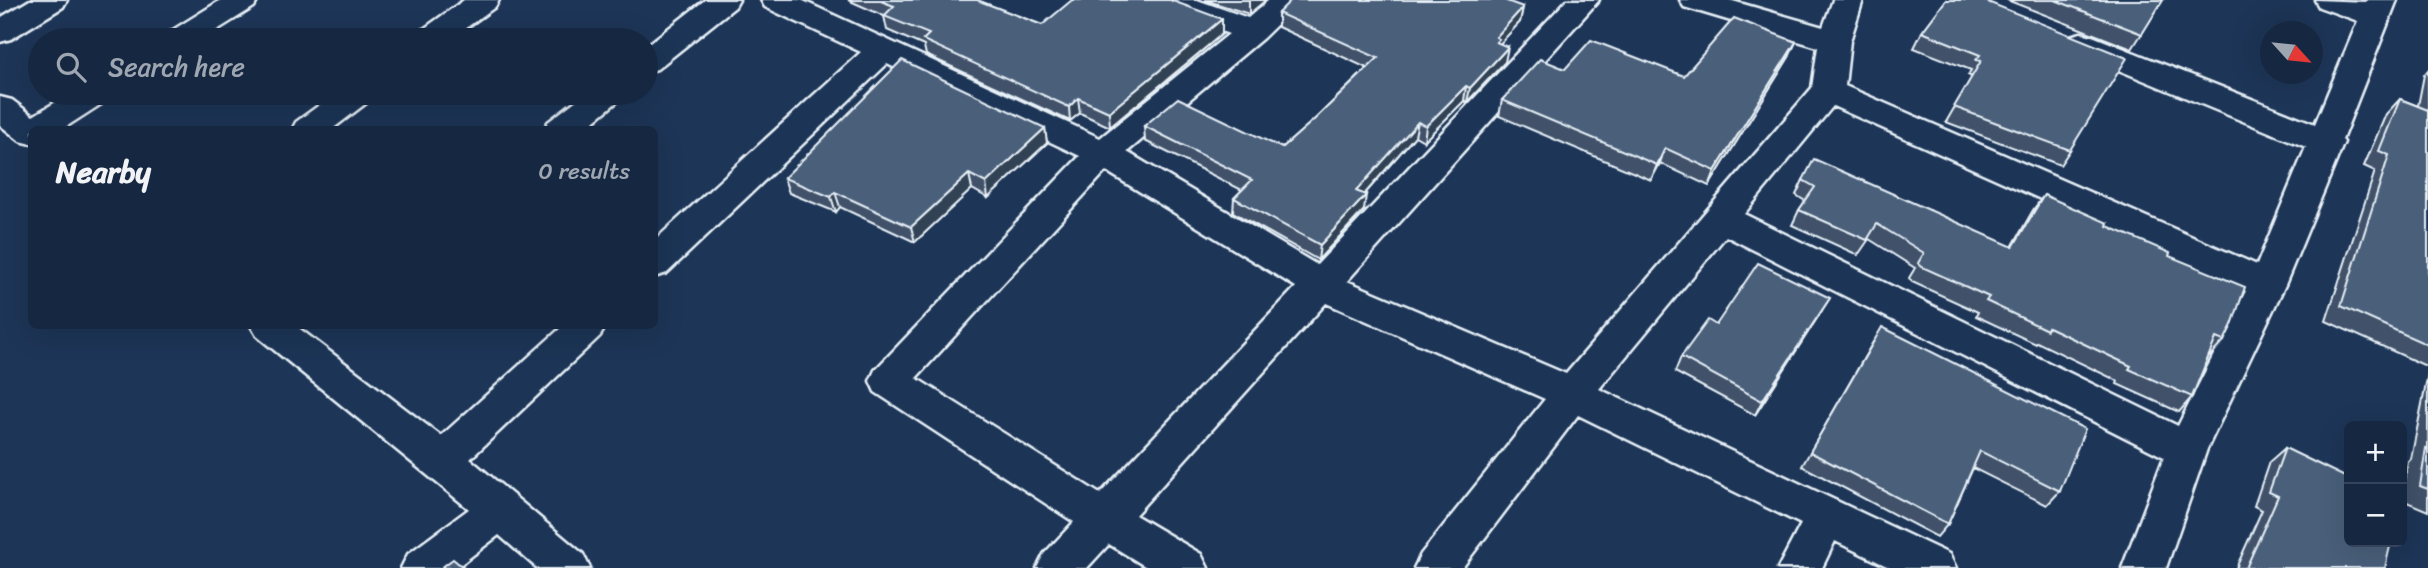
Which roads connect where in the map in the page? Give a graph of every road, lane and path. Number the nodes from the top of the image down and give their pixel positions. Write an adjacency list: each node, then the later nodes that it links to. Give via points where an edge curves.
1 (52, 0): 17 (street)
2 (243, 0): 13 (street)
3 (484, 0): 14 (street)
4 (724, 0): 20 (street)
5 (776, 0): 19 (street)
6 (1168, 0): 16 (street)
7 (1287, 0): 16 (street)
8 (1584, 0): 34 (street)
9 (1695, 0): 18 (street)
10 (1848, 0): 18 (street)
11 (2330, 0): 12 (street)
12 (2379, 8): 30 (street)
13 (198, 28)
14 (446, 28)
15 (2048, 30): 30 (street)
16 (1252, 31): 31 (street)
17 (0, 32)
18 (1834, 41): 21 (street)
19 (883, 50): 31 (street); 33 (street)
20 (658, 52)
21 (1828, 91): 32 (street); 35 (street)
22 (76, 105): 26 (street)
23 (341, 105): 27 (street)
24 (592, 105): 28 (street)
25 (0, 108): 29 (street)
26 (42, 126)
27 (313, 126)
28 (565, 126)
29 (28, 129)
30 (2327, 142): 35 (street)
31 (1103, 153): 34 (street); 43 (street, via 889,381)
32 (1720, 217): 38 (street); 39 (street)
33 (658, 258)
34 (1321, 285): 38 (street); 43 (street)
35 (2267, 285): 39 (street)
36 (584, 329): 40 (street)
37 (291, 331): 40 (street)
38 (1572, 394): 42 (street); 48 (street)
39 (2186, 449): 51 (street)
40 (442, 460): 41 (street)
41 (498, 511): 44 (street); 45 (street)
42 (1826, 517): 49 (street); 50 (street)
43 (1104, 519): 46 (street); 47 (street)
44 (423, 568)
45 (568, 568)
46 (1059, 568)
47 (1186, 568)
48 (1436, 568)
49 (1800, 568)
50 (1934, 568)
51 (2144, 568)

